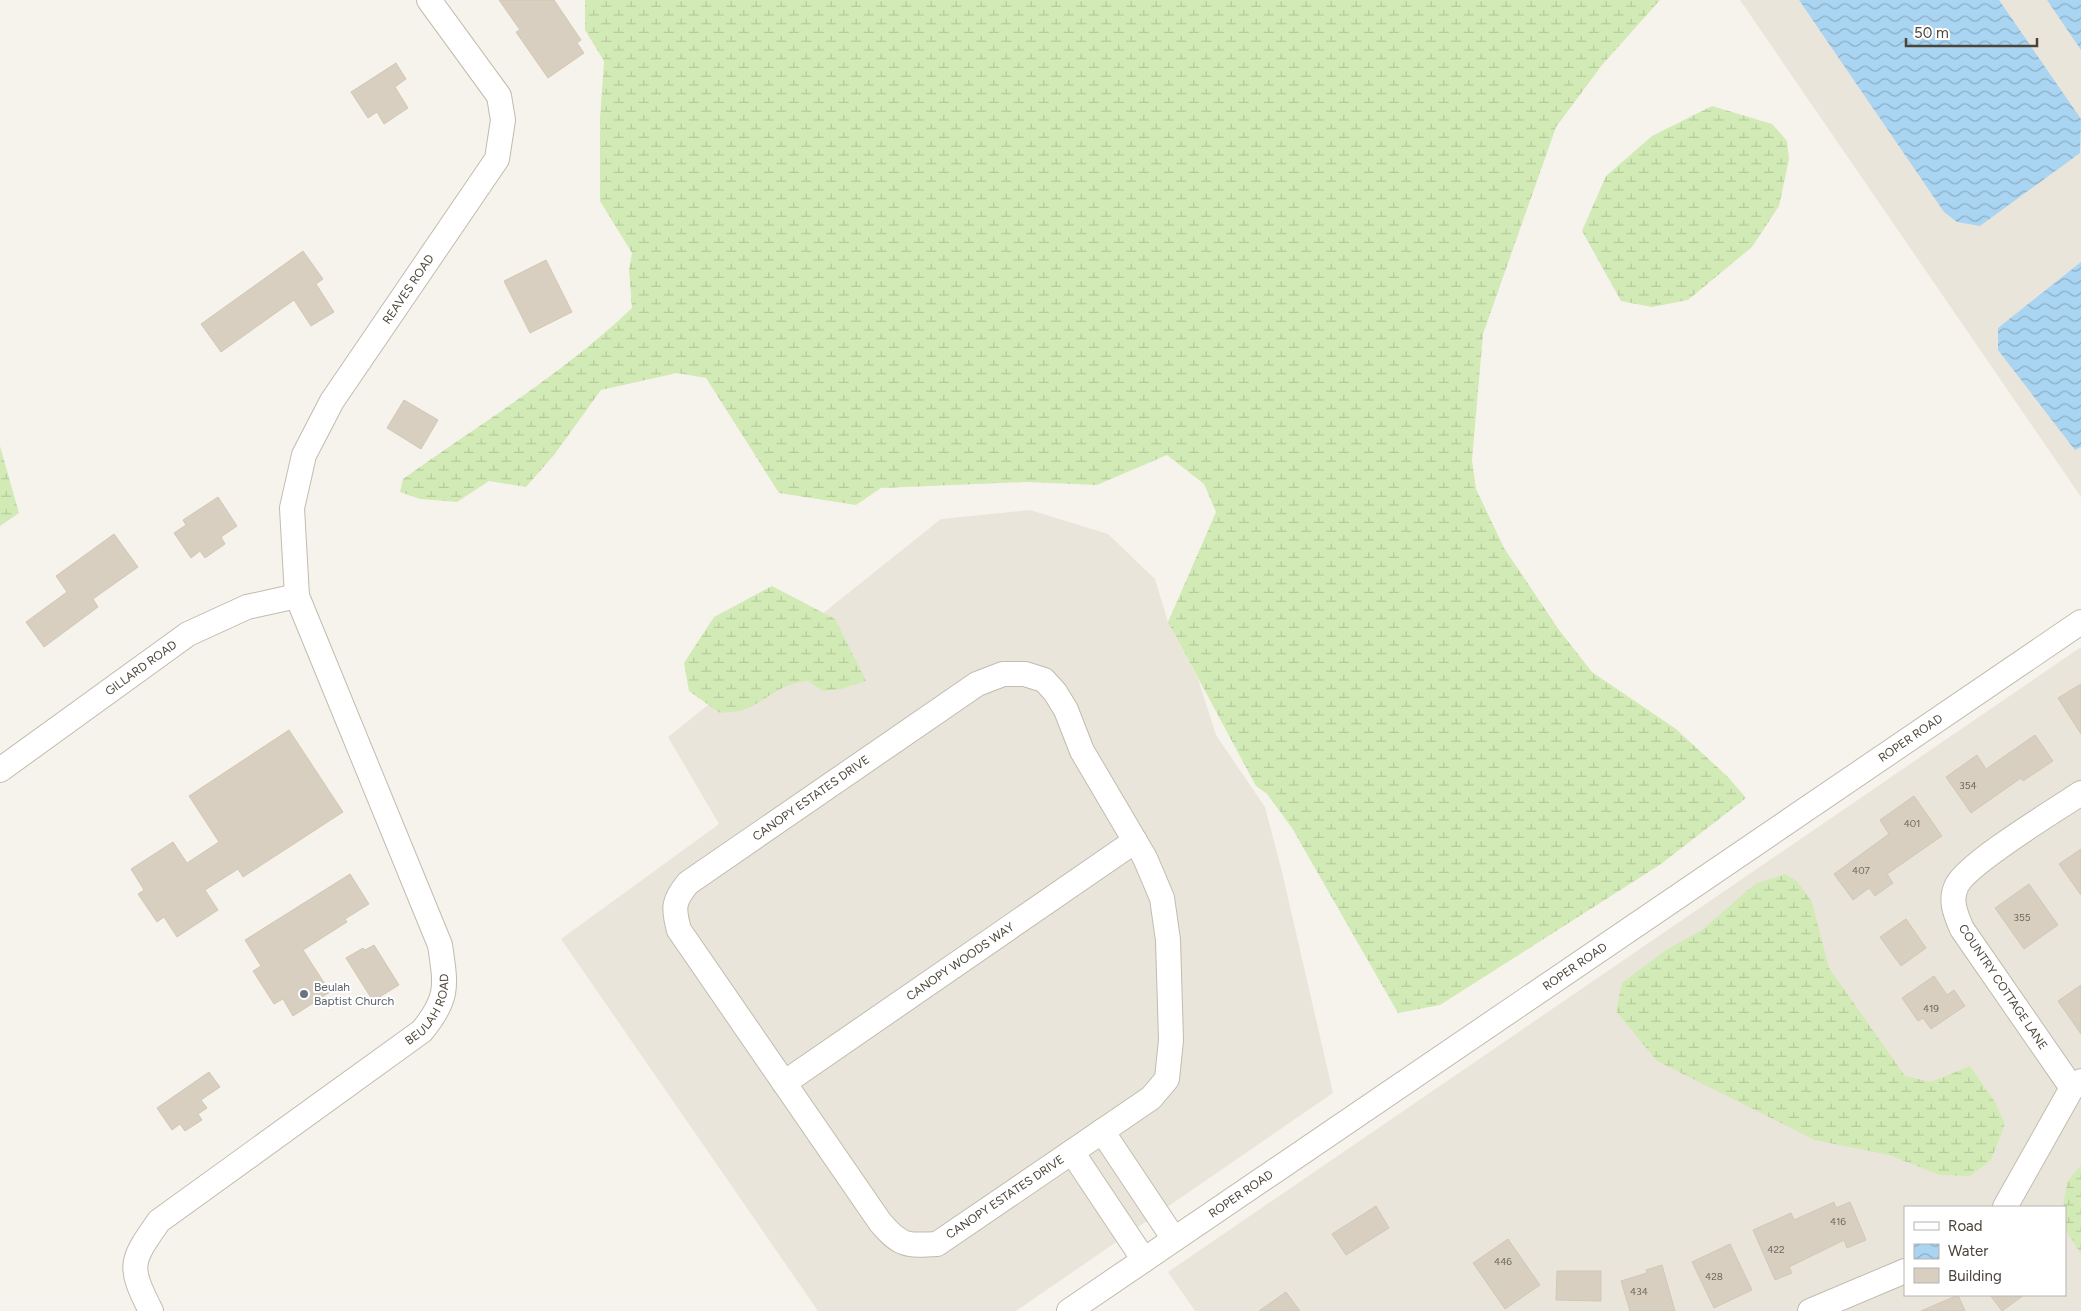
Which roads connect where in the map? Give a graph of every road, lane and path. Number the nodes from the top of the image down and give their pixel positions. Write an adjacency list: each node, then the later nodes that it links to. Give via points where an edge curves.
1 (429, 0): 2 (street, REAVES ROAD, via 499,96 503,120 497,159 332,401 304,455 292,508)
2 (297, 596): 4 (street, GILLARD ROAD, via 247,607 188,634); 15 (street, BEULAH ROAD, via 440,945 446,982 442,1003 422,1031 159,1221 137,1252 136,1280)
3 (2081, 622): 12 (street, ROPER ROAD)
4 (0, 770)
5 (2081, 793): 8 (street, COUNTRY COTTAGE LANE, via 1978,863 1957,885 1953,906 1962,929)
6 (1135, 841): 7 (street, CANOPY WOODS WAY); 7 (street, CANOPY ESTATES DRIVE, via 1082,751 1066,710 1055,692 1044,680 1026,674 1002,674 977,684 728,855 688,883 678,896 674,912 679,930); 9 (street, CANOPY ESTATES DRIVE, via 1162,898 1166,923 1171,1040 1167,1079 1151,1098)
7 (784, 1083): 10 (street, CANOPY ESTATES DRIVE, via 880,1222 894,1239 914,1246 937,1244)
8 (2076, 1084): 11 (street)
9 (1102, 1131): 10 (street, CANOPY ESTATES DRIVE); 12 (street)
10 (1072, 1152): 13 (street, CANOPY ESTATES DRIVE)
11 (2006, 1206)
12 (1174, 1239): 13 (street, ROPER ROAD)
13 (1144, 1260): 16 (street, ROPER ROAD)
14 (1904, 1271): 17 (street)
15 (151, 1311)
16 (1069, 1311)
17 (1810, 1311)

